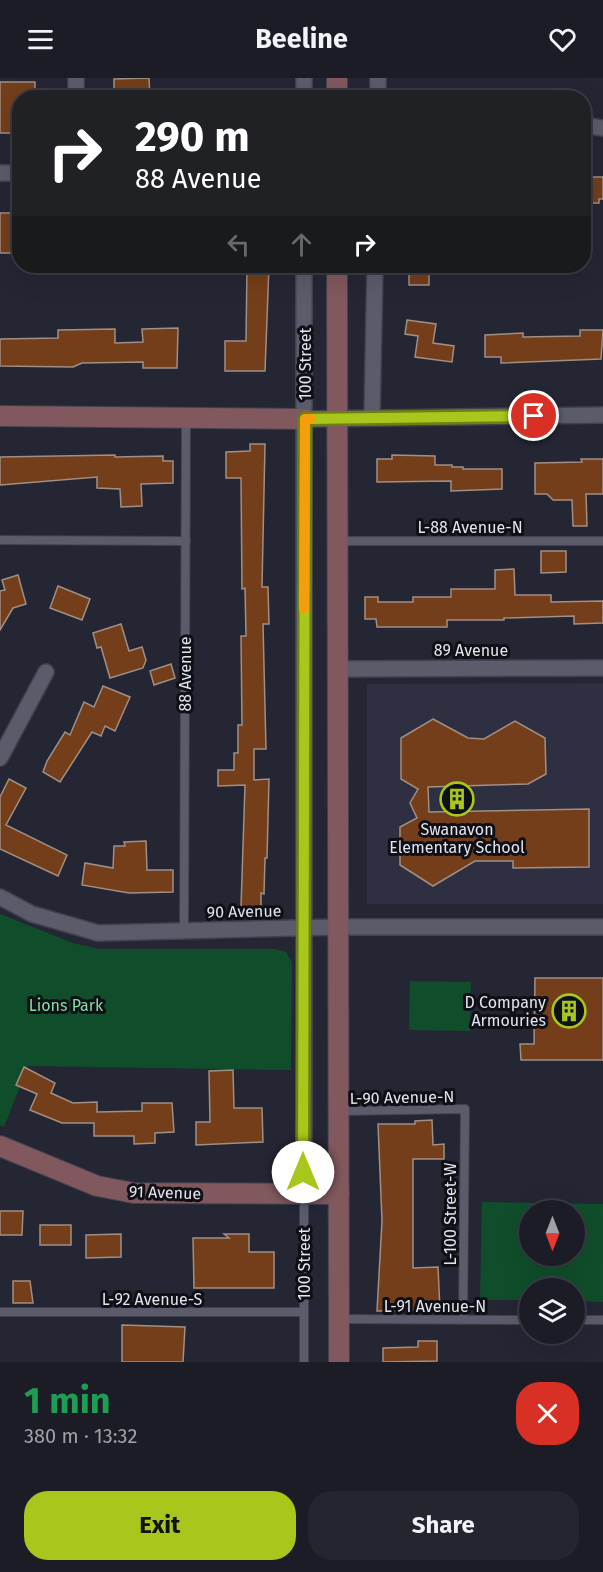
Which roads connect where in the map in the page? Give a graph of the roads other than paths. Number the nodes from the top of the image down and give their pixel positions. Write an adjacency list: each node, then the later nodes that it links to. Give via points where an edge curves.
1 (304, 273): 9 (street, 100 Street)
2 (337, 273): 8 (main road, 100 Street)
3 (375, 273): 6 (street)
4 (603, 415): 6 (street)
5 (0, 416): 7 (main road)
6 (372, 417): 8 (street)
7 (186, 418): 9 (main road); 11 (lane, 88 Avenue)
8 (338, 418): 9 (street); 12 (main road, 100 Street)
9 (305, 419): 21 (street, 100 Street)
10 (0, 540): 11 (lane)
11 (186, 540): 22 (lane, 88 Avenue)
12 (338, 540): 13 (lane, L-88 Avenue-N); 15 (main road, 100 Street)
13 (603, 541)
14 (603, 668): 15 (street, 89 Avenue)
15 (338, 669): 19 (main road, 100 Street)
16 (46, 672): 17 (street)
17 (0, 758)
18 (0, 897): 22 (street, 90 Avenue, via 32,914 99,933)
19 (339, 927): 20 (street, 90 Avenue); 21 (street, 90 Avenue); 24 (main road, 100 Street)
20 (603, 927)
21 (302, 928): 22 (street, 90 Avenue); 26 (street, 100 Street)
22 (184, 931)
23 (465, 1109): 24 (lane, L-90 Avenue-N); 31 (lane, L-100 Street-W)
24 (339, 1112): 27 (main road, 100 Street)
25 (0, 1146): 26 (main road, 91 Avenue, via 114,1190 157,1194)
26 (304, 1194): 27 (main road, 91 Avenue); 29 (lane, 100 Street)
27 (339, 1194): 30 (main road, 100 Street)
28 (0, 1312): 29 (lane, L-92 Avenue-S)
29 (304, 1312): 35 (lane, 100 Street)
30 (340, 1319): 31 (lane, L-91 Avenue-N); 36 (main road, 100 Street)
31 (463, 1320): 32 (lane, L-91 Avenue-N)
32 (519, 1320)
33 (585, 1320): 34 (lane)
34 (603, 1320)
35 (304, 1362)
36 (339, 1362)

